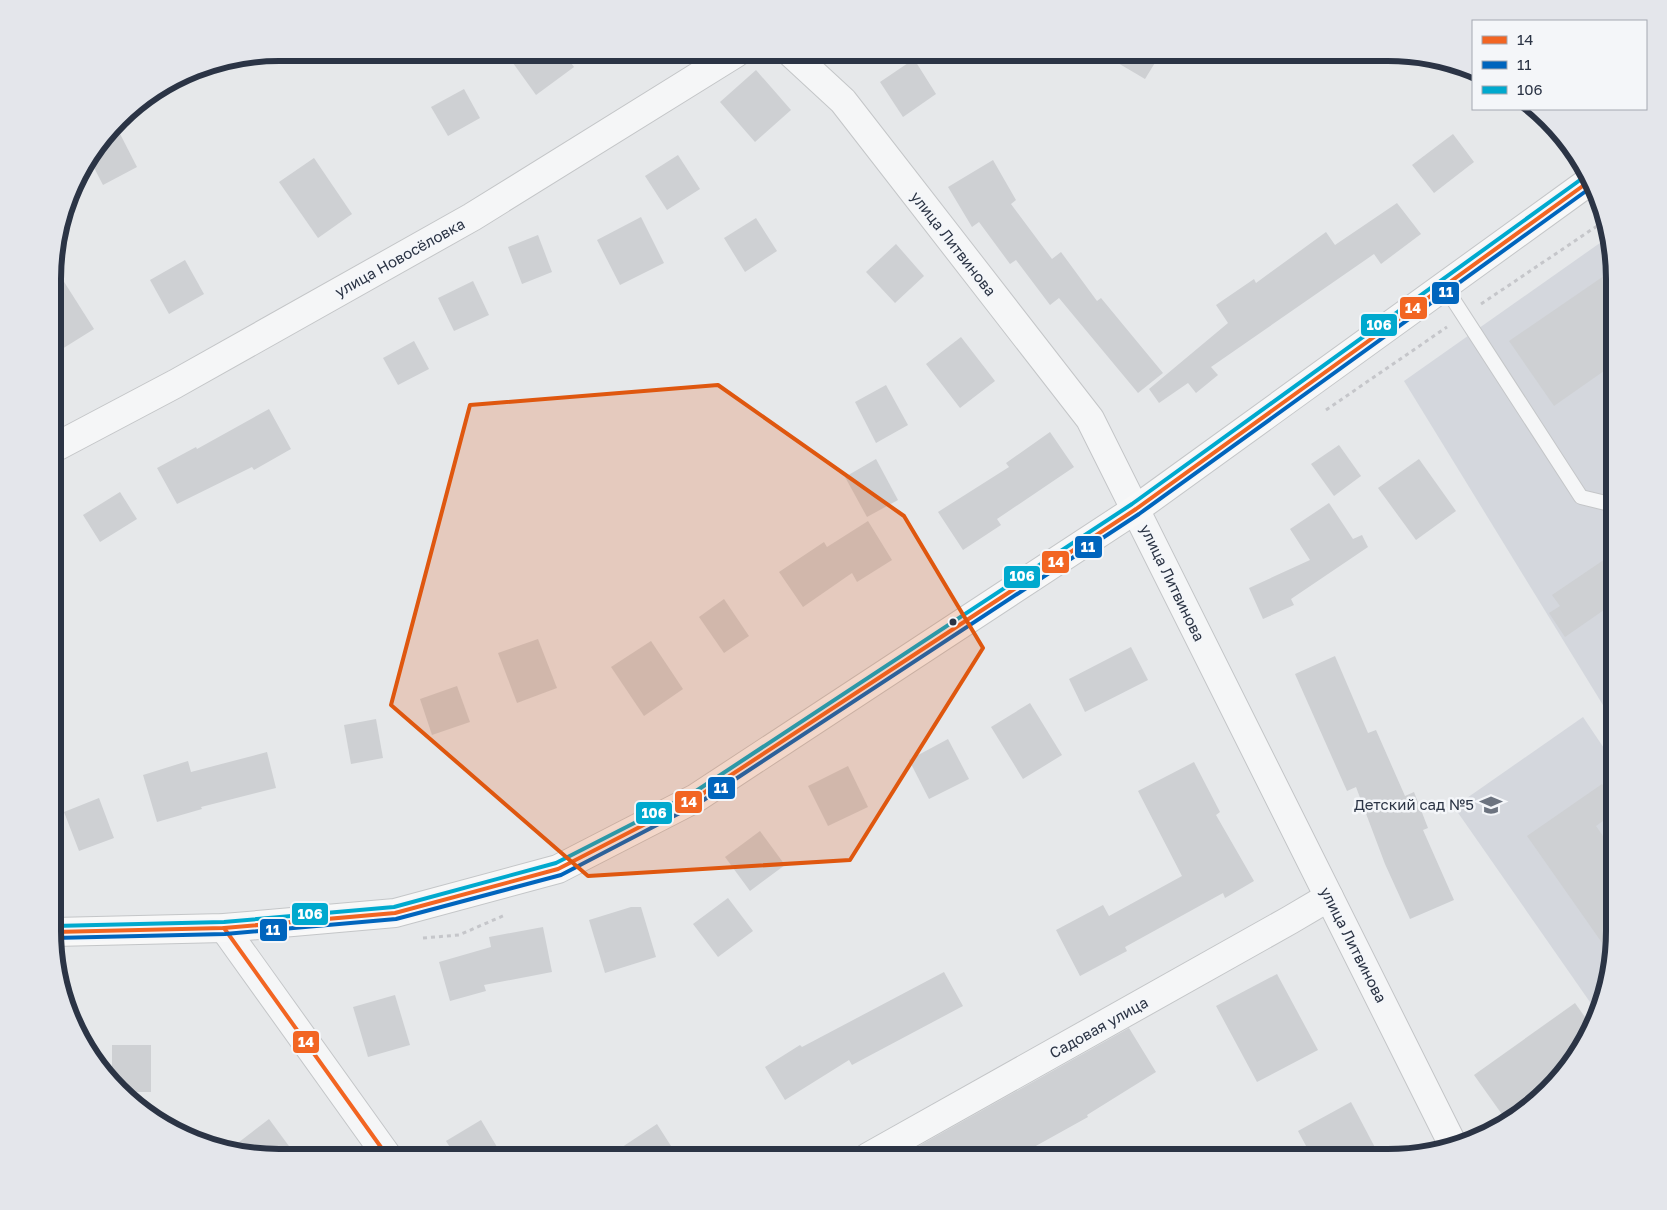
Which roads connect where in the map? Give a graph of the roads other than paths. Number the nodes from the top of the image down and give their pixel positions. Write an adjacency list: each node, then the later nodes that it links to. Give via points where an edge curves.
1 (723, 61): 5 (street, улица Новосёловка, via 472,217)
2 (800, 61): 7 (street, улица Литвинова, via 843,101 1090,419)
3 (1584, 185): 4 (main road)
4 (1445, 287): 6 (lane, via 1581,497); 7 (main road)
5 (61, 444)
6 (1606, 503)
7 (1136, 509): 8 (street, улица Литвинова); 9 (main road, via 696,798 558,869 395,913)
8 (1329, 897): 11 (street, улица Литвинова); 13 (street, Садовая улица)
9 (224, 928): 10 (main road); 12 (street)
10 (61, 932)
11 (1450, 1139)
12 (382, 1149)
13 (882, 1149)

